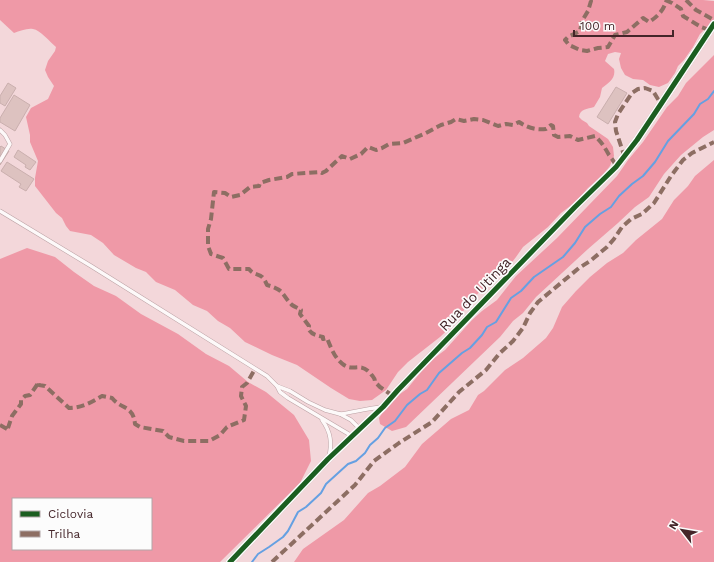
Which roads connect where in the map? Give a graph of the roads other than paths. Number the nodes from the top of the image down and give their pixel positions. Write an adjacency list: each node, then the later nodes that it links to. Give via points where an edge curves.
1 (714, 24): 6 (street, Rua do Utinga, via 637,140 616,167)
2 (0, 130): 3 (lane, via 10,144)
3 (0, 161)
4 (0, 211): 5 (lane, via 267,376)
5 (277, 386): 7 (lane, via 325,410); 8 (lane, via 288,398)
6 (383, 406): 7 (lane); 9 (street, Rua do Utinga)
7 (340, 414): 9 (lane)
8 (322, 419): 10 (lane); 11 (lane, via 330,433 331,449)
9 (360, 428): 10 (street, Rua do Utinga)
10 (352, 437): 11 (street, Rua do Utinga)
11 (328, 460): 12 (street, Rua do Utinga)
12 (230, 562)

